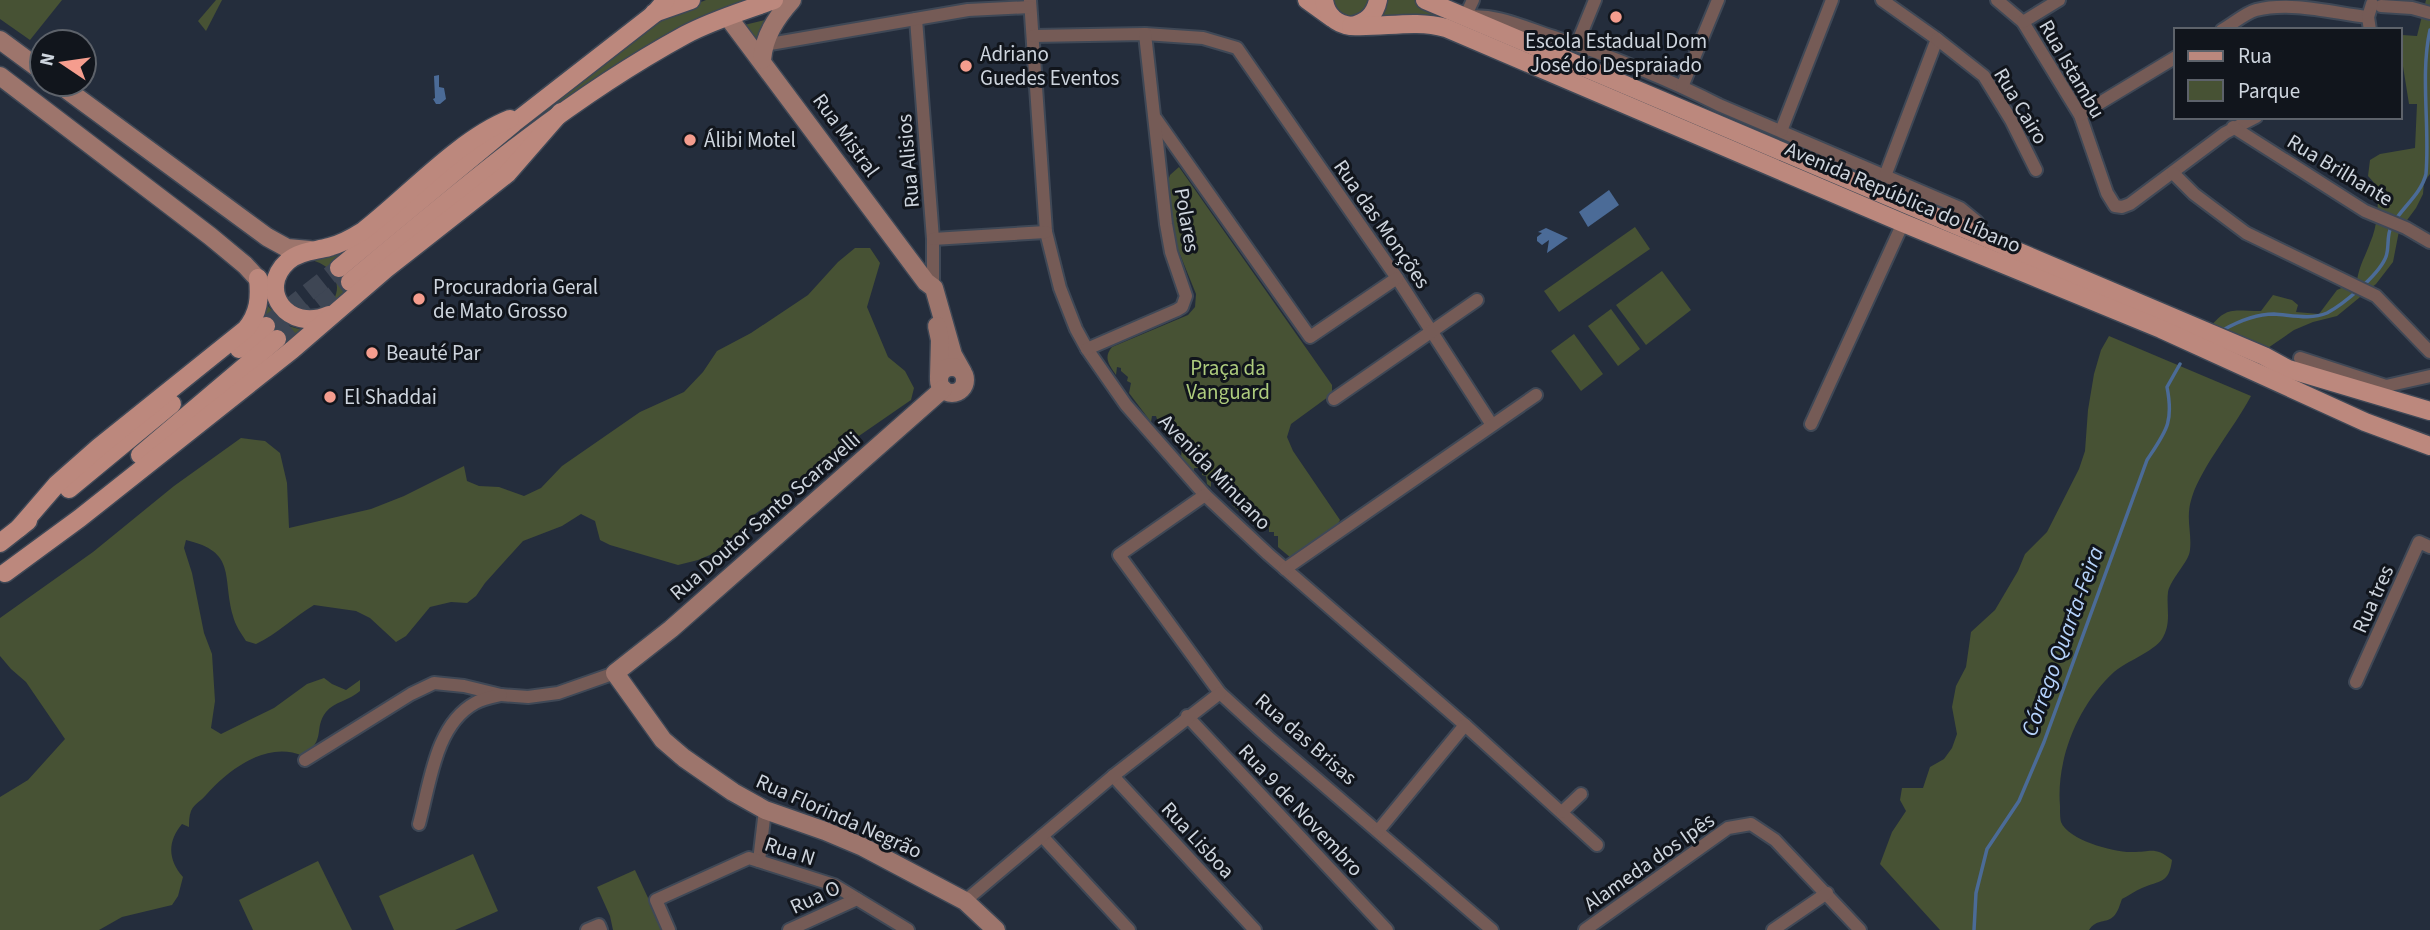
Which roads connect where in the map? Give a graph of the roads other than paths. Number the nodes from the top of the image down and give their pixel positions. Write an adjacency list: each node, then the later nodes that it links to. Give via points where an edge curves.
1 (691, 0): 17 (main road)
2 (774, 0): 19 (main road)
3 (792, 0): 32 (street, via 773,24)
4 (1307, 0): 22 (main road, Avenida República do Líbano)
5 (1324, 0): 22 (main road)
6 (1378, 0): 25 (main road, via 1369,19)
7 (1424, 0): 20 (main road, Avenida República do Líbano)
8 (1473, 0): 20 (street)
9 (1595, 0): 31 (street)
10 (1718, 0): 36 (street)
11 (1832, 0): 44 (street)
12 (1882, 0): 29 (street, Rua Cairo)
13 (1997, 0): 23 (street, Rua Istambu)
14 (2059, 0): 23 (street)
15 (2377, 2): 18 (street); 24 (street)
16 (1030, 4): 21 (street); 28 (street, Avenida Minuano)
17 (660, 7): 38 (main road)
18 (2417, 8)
19 (728, 17): 32 (street, Rua Mistral); 56 (main road, via 684,35 561,113 477,175)
20 (1465, 17): 31 (street, Avenida República do Líbano, via 1516,23); 39 (main road, Avenida República do Líbano)
21 (916, 19): 32 (street); 50 (street, Rua Alisios)
22 (1333, 19): 25 (main road, Avenida República do Líbano)
23 (2023, 22): 40 (street, Rua Istambu)
24 (2369, 23): 26 (street, via 2291,7 2254,10)
25 (1351, 26): 48 (main road, Avenida República do Líbano, via 1422,23 1446,28)
26 (2225, 28)
27 (1145, 34): 28 (street); 41 (street, Polares); 55 (street, Rua das Monções, via 1203,38 1237,48)
28 (1033, 36): 49 (street, Avenida Minuano)
29 (1937, 38): 45 (street, Rua Cairo, via 1984,76); 47 (street)
30 (0, 40): 34 (street)
31 (1577, 44): 36 (street, Avenida República do Líbano)
32 (763, 53): 57 (street, Rua Mistral)
33 (2174, 58): 40 (street)
34 (28, 61)
35 (0, 76): 54 (street)
36 (1682, 87): 39 (street, Avenida República do Líbano)
37 (79, 98): 53 (street)
38 (529, 111): 53 (main road, via 472,140 345,242); 56 (main road)
39 (1716, 113): 44 (street, Avenida República do Líbano); 51 (main road, Avenida República do Líbano)
40 (2080, 115): 46 (street, Rua Istambu, via 2115,206 2127,206)
41 (1156, 119): 55 (street, via 1310,337); 62 (street, Polares, via 1166,224 1185,302 1177,310)
42 (2251, 119): 43 (street)
43 (2233, 127): 46 (street); 52 (street, Rua Brilhante, via 2365,211)
44 (1781, 131): 47 (street, Avenida República do Líbano)
45 (2036, 170)
46 (2173, 173): 63 (street, via 2246,233 2376,296)
47 (1885, 176): 51 (street, Avenida República do Líbano, via 1960,208 1977,222)
48 (1903, 223): 71 (main road, Avenida República do Líbano, via 2161,329); 72 (street)
49 (1046, 232): 50 (street); 62 (street, Avenida Minuano, via 1060,288)
50 (933, 239): 57 (street, Rua Alisios)
51 (1988, 241): 67 (main road, Avenida República do Líbano, via 2288,369)
52 (2430, 242)
53 (294, 248): 59 (main road, via 276,284)
54 (251, 271): 59 (street); 76 (main road, via 259,292 257,311 246,329 65,477)
55 (1397, 278): 61 (street, Rua das Monções)
56 (348, 282): 60 (main road)
57 (930, 290): 66 (street, via 940,340); 66 (street, Rua Doutor Santo Scaravelli, via 966,380 963,388 951,394)
58 (1477, 300): 61 (street)
59 (279, 303): 60 (main road, via 301,319 318,319)
60 (339, 311): 80 (main road)
61 (1432, 330): 69 (street); 73 (street, Rua das Monções)
62 (1087, 349): 75 (street, Avenida Minuano, via 1126,405)
63 (2430, 352)
64 (2300, 358): 67 (street)
65 (2430, 376): 67 (street)
66 (941, 383): 81 (street, Rua Doutor Santo Scaravelli, via 671,629)
67 (2380, 389): 70 (main road, Avenida República do Líbano); 71 (main road, via 2361,403)
68 (1536, 395): 73 (street)
69 (1334, 399)
70 (2428, 410)
71 (2365, 422): 74 (main road, Avenida República do Líbano)
72 (1811, 424)
73 (1492, 425): 79 (street)
74 (2425, 440)
75 (1205, 495): 79 (street, Avenida Minuano); 83 (street, Rua das Brisas, via 1119,555)
76 (19, 528): 77 (main road); 80 (main road, via 272,333)
77 (0, 543)
78 (2430, 547): 82 (street, Rua tres, via 2419,542)
79 (1285, 569): 86 (street, Avenida Minuano)
80 (2, 575)
81 (615, 673): 84 (street, via 558,693); 90 (street, Rua Florinda Negrão, via 663,740 713,779)
82 (2356, 682)
83 (1220, 692): 85 (street); 93 (street, Rua das Brisas)
84 (501, 695): 87 (street, via 434,683); 92 (street, via 475,703 455,720 439,748)
85 (1187, 716): 88 (street); 106 (street, Rua 9 de Novembro)
86 (1465, 725): 91 (street, Avenida Minuano); 93 (street)
87 (305, 760)
88 (1113, 776): 94 (street); 105 (street, Rua Lisboa)
89 (1581, 794): 91 (street)
90 (765, 810): 96 (street); 99 (street, Rua Florinda Negrão, via 863,847)
91 (1562, 812): 95 (street, Avenida Minuano)
92 (419, 824)
93 (1378, 831): 107 (street, Rua das Brisas)
94 (1042, 836): 99 (street); 104 (street)
95 (1597, 845)
96 (759, 861): 98 (street, Rua N, via 834,885); 100 (street, Rua N, via 749,858 656,900)
97 (1827, 892): 108 (street, Alameda dos Ipês, via 1751,824 1728,828); 109 (street); 110 (street, Alameda dos Ipês)
98 (857, 899): 101 (street, Rua O); 102 (street, Rua N)
99 (965, 901): 103 (street, Rua Florinda Negrão)
100 (669, 930)
101 (789, 930)
102 (908, 930)
103 (996, 930)
104 (1129, 930)
105 (1255, 930)
106 (1387, 930)
107 (1492, 930)
108 (1585, 930)
109 (1773, 930)
110 (1860, 930)

